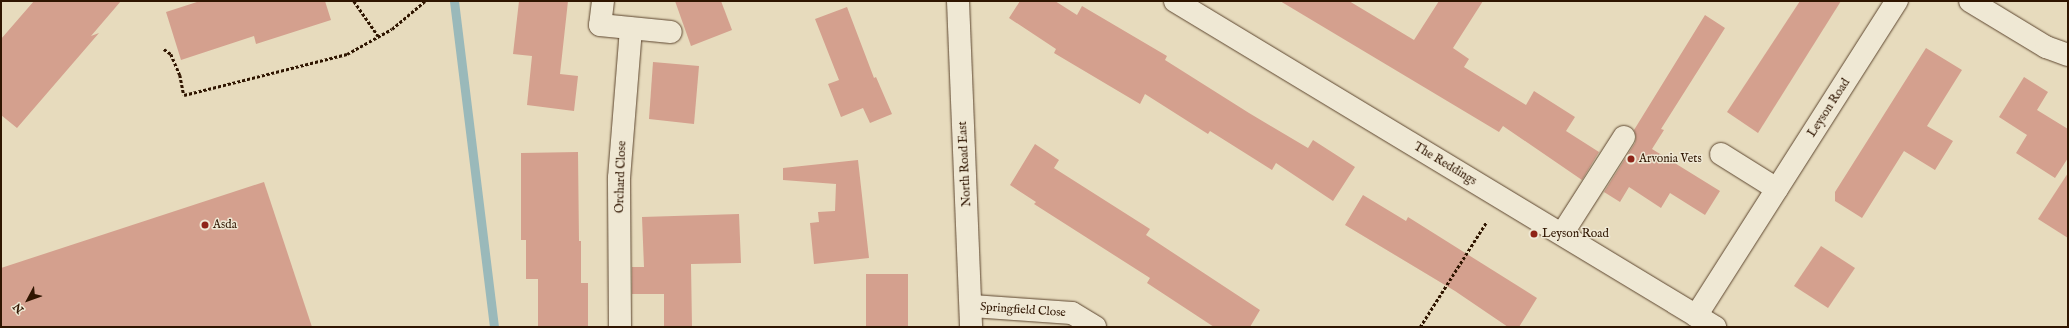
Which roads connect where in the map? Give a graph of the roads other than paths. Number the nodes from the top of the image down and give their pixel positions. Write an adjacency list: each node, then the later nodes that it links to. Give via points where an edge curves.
1 (603, 1): 6 (street, via 600,24)
2 (958, 1): 13 (street, North Road East)
3 (1175, 1): 12 (street, The Reddings)
4 (1897, 1): 11 (street, Leyson Road)
5 (1970, 1): 8 (street, via 2046,47)
6 (631, 28): 7 (street); 15 (street, Orchard Close, via 619,178)
7 (671, 32)
8 (2068, 55)
9 (1624, 137): 12 (street)
10 (1721, 154): 11 (street)
11 (1777, 190): 14 (street, Leyson Road)
12 (1562, 234): 14 (street, The Reddings)
13 (972, 306): 16 (street, North Road East); 17 (street, Springfield Close, via 1072,313)
14 (1696, 316): 18 (street, The Reddings)
15 (620, 327)
16 (971, 327)
17 (1094, 327)
18 (1715, 327)

